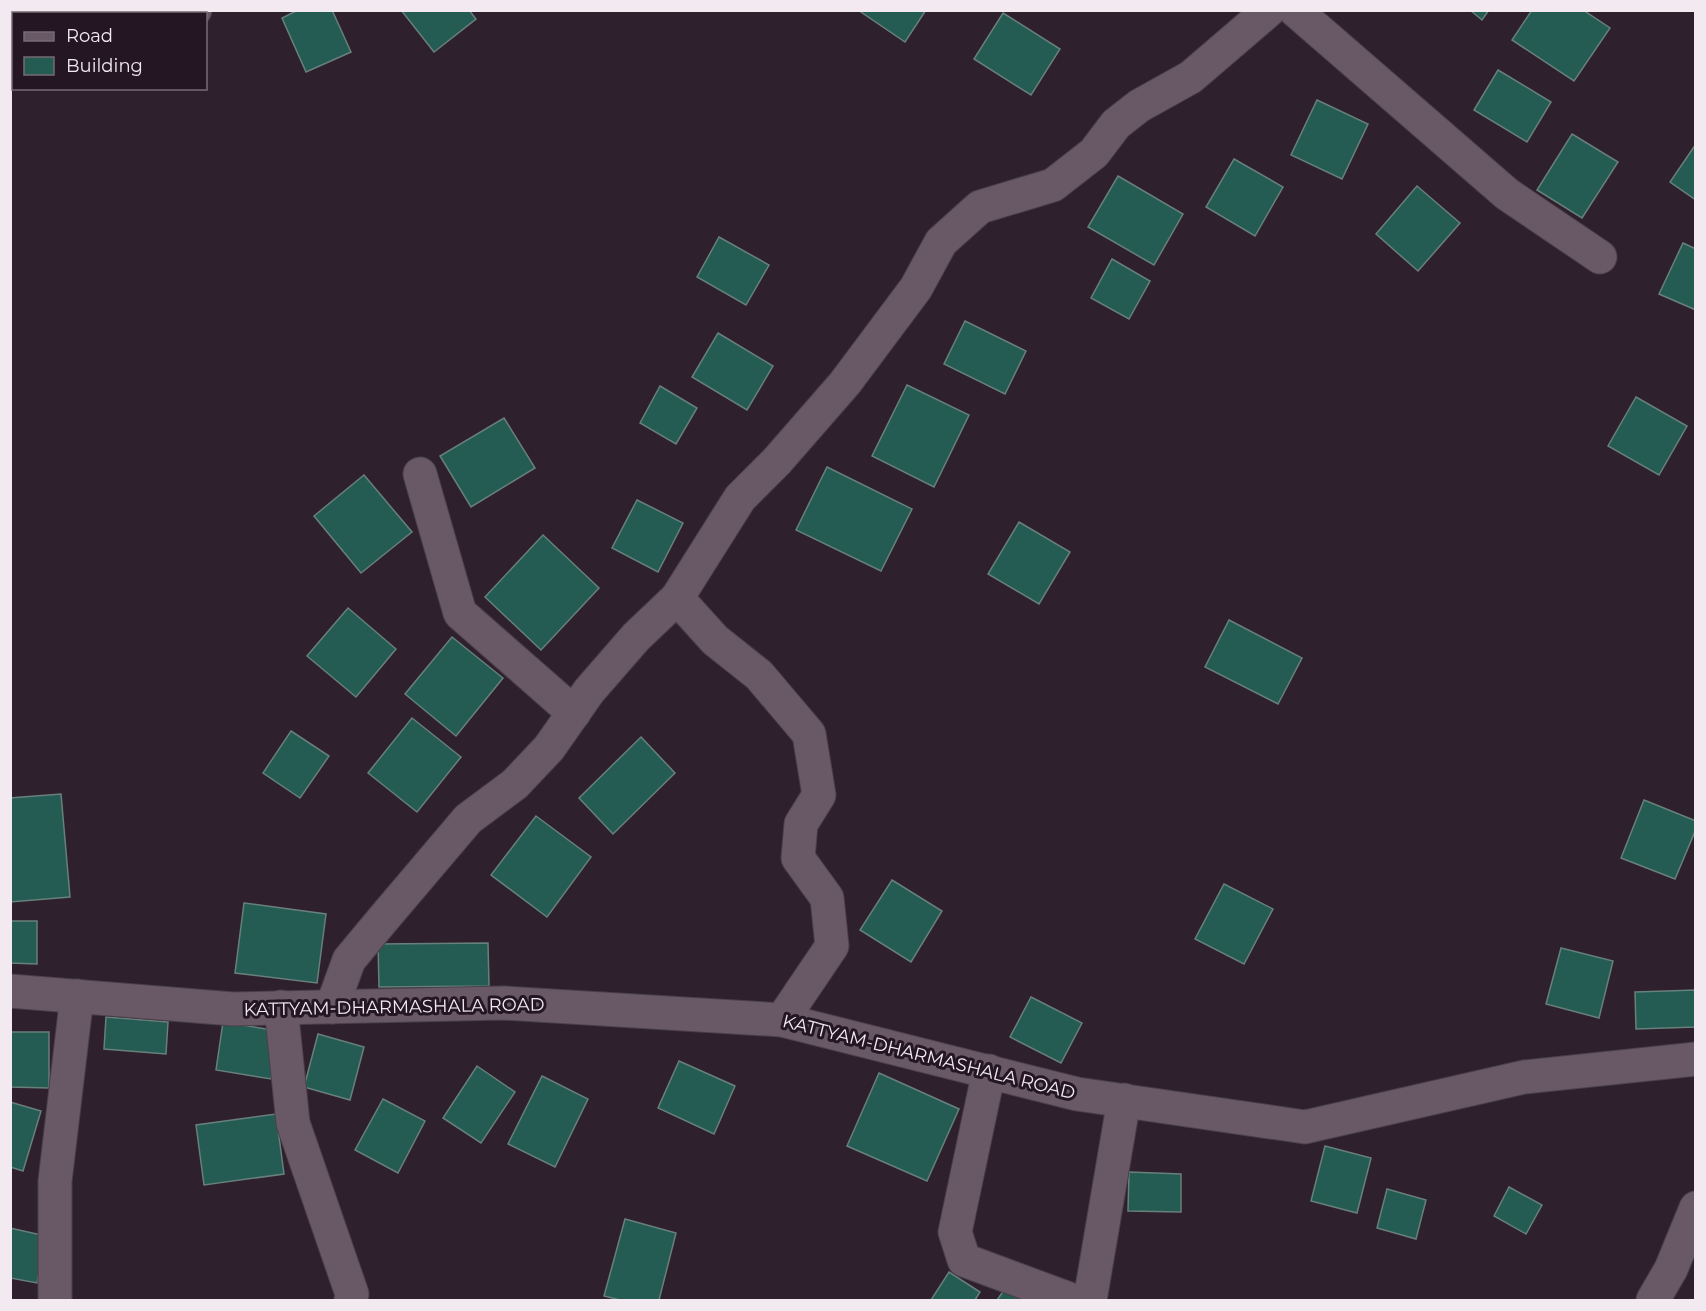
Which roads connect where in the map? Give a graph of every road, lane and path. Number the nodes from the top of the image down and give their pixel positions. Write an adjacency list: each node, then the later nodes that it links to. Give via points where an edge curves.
1 (1269, 10): 5 (street, via 1191,77 1139,106 1116,124 1094,153 1053,185 980,207 940,242 916,288 845,382 740,498)
2 (1295, 10): 3 (street, via 1507,195)
3 (1600, 257)
4 (420, 474): 6 (street, via 460,613)
5 (677, 598): 6 (street, via 636,637); 11 (street, via 715,640 759,675 809,734 819,795 801,824 798,858 827,898 832,946)
6 (574, 713): 10 (street, via 549,748 515,784 468,819 349,960)
7 (10, 991): 8 (street, KATTYAM-DHARMASHALA ROAD)
8 (77, 996): 9 (street, KATTYAM-DHARMASHALA ROAD, via 233,1009); 16 (street, via 55,1181)
9 (281, 1007): 10 (street, KATTYAM-DHARMASHALA ROAD); 17 (street, via 293,1123)
10 (332, 1007): 11 (street, KATTYAM-DHARMASHALA ROAD, via 504,1002)
11 (782, 1020): 13 (street, KATTYAM-DHARMASHALA ROAD)
12 (1695, 1059): 14 (street, KATTYAM-DHARMASHALA ROAD, via 1524,1077 1305,1127)
13 (989, 1071): 14 (street, KATTYAM-DHARMASHALA ROAD, via 1077,1094); 18 (street, via 955,1232 964,1260)
14 (1124, 1100): 19 (street)
15 (1695, 1209): 20 (street, via 1671,1269)
16 (55, 1300)
17 (351, 1300)
18 (1072, 1300)
19 (1090, 1300)
20 (1653, 1300)

